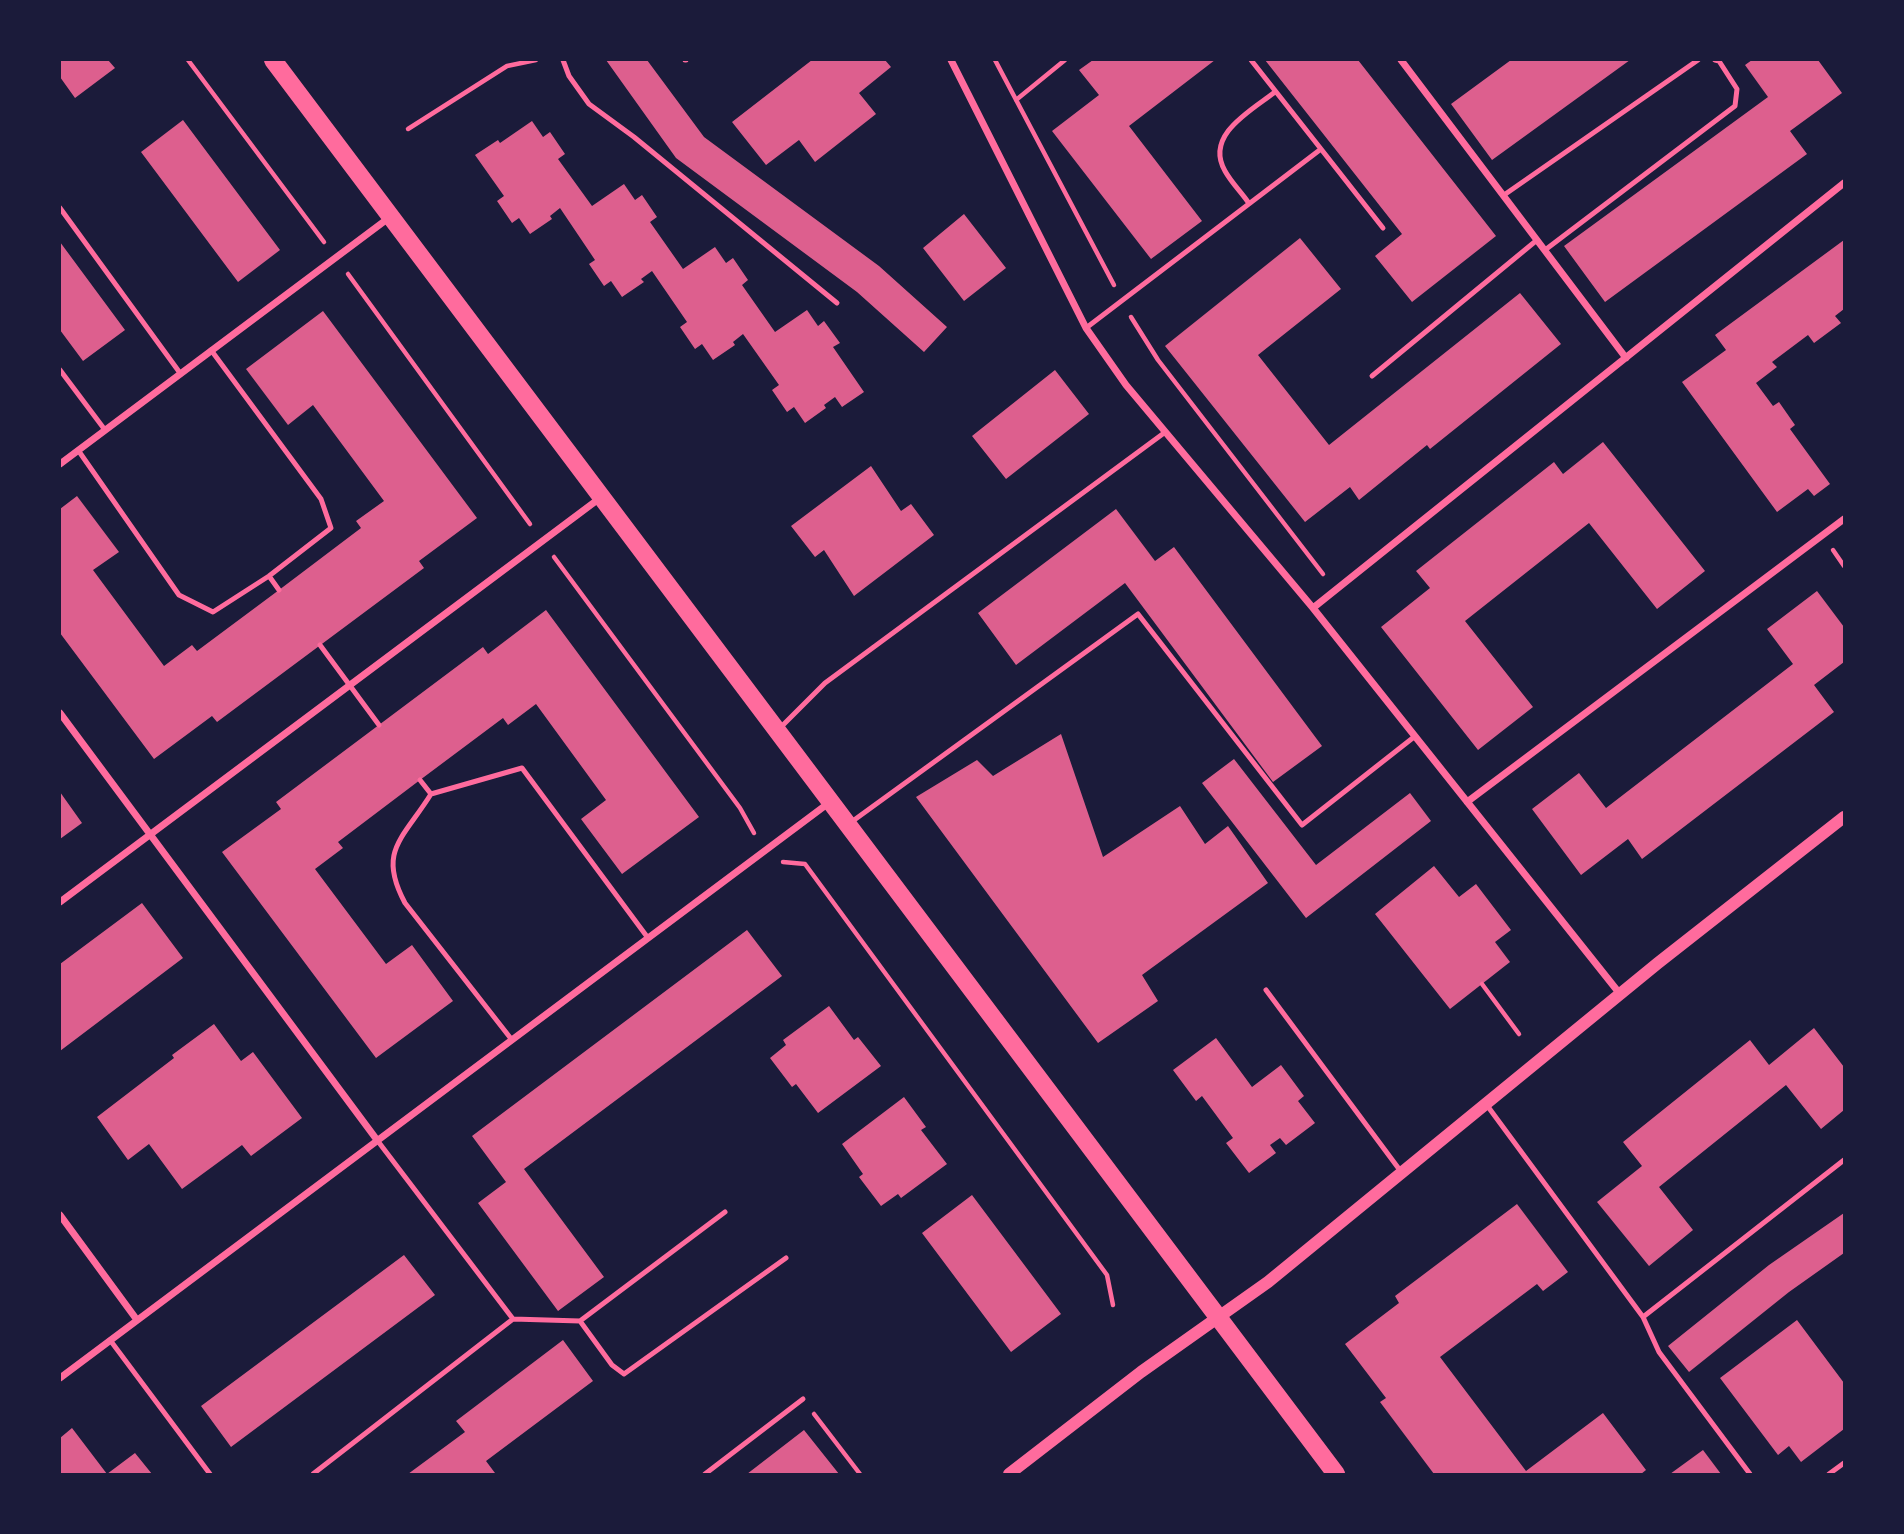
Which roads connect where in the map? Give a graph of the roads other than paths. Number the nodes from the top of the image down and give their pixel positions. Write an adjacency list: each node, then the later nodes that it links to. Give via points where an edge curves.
1 (273, 60): 14 (main road)
2 (563, 60): 18 (lane, via 589,104)
3 (951, 60): 19 (street)
4 (1251, 60): 8 (lane)
5 (1403, 60): 11 (street)
6 (1698, 60): 11 (lane)
7 (1715, 60): 17 (lane, via 1737,89 1734,106)
8 (1275, 92): 9 (lane); 12 (lane, via 1229,128 1219,147 1224,169)
9 (1321, 149): 12 (lane); 15 (lane)
10 (1844, 183): 21 (street)
11 (1504, 195): 16 (street)
12 (1248, 202): 19 (lane)
13 (60, 208): 23 (lane)
14 (391, 217): 20 (street); 29 (main road)
15 (1383, 228)
16 (1537, 240): 17 (street); 24 (lane)
17 (1545, 250): 21 (street)
18 (837, 303)
19 (1086, 328): 26 (street)
20 (211, 350): 23 (street); 31 (lane, via 321,499 331,528)
21 (1626, 358): 33 (street)
22 (60, 370): 25 (lane)
23 (180, 373): 25 (street)
24 (1372, 376)
25 (105, 430): 27 (street)
26 (1164, 433): 33 (street); 38 (lane, via 825,682)
27 (78, 450): 28 (street); 31 (lane, via 179,595 213,612)
28 (60, 464)
29 (601, 497): 35 (street); 38 (main road)
30 (1844, 519): 43 (street)
31 (269, 576): 32 (lane)
32 (279, 590)
33 (1313, 608): 39 (street)
34 (320, 645): 35 (lane)
35 (350, 685): 37 (lane); 46 (street)
36 (60, 713): 46 (street)
37 (380, 725)
38 (777, 732): 42 (main road)
39 (1414, 737): 43 (street); 45 (lane, via 1302,825 1138,614)
40 (420, 780): 41 (lane)
41 (431, 794): 48 (lane, via 522,768); 51 (lane, via 391,857 393,879 405,903)
42 (831, 802): 45 (main road); 48 (street)
43 (1467, 802): 50 (street)
44 (1844, 817): 50 (street)
45 (848, 825): 62 (main road)
46 (150, 834): 47 (street); 53 (street)
47 (60, 902)
48 (648, 939): 51 (street)
49 (1266, 990): 55 (lane)
50 (1620, 994): 52 (street)
51 (512, 1040): 53 (street)
52 (1486, 1104): 55 (street); 59 (lane)
53 (377, 1140): 60 (lane); 61 (street)
54 (1844, 1160): 59 (lane)
55 (1402, 1173): 62 (street)
56 (725, 1212): 63 (lane)
57 (60, 1215): 61 (street)
58 (786, 1258): 63 (lane, via 624,1374)
59 (1643, 1317): 73 (lane, via 1659,1352)
60 (513, 1319): 63 (lane); 70 (lane)
61 (137, 1320): 64 (street)
62 (1217, 1320): 68 (street, via 1141,1372); 72 (main road)
63 (580, 1321)
64 (110, 1340): 65 (street); 69 (lane)
65 (60, 1378)
66 (803, 1399): 71 (lane)
67 (1844, 1463): 74 (lane)
68 (1016, 1472)
69 (210, 1475)
70 (313, 1475)
71 (705, 1475)
72 (1336, 1475)
73 (1750, 1475)
74 (1829, 1475)

